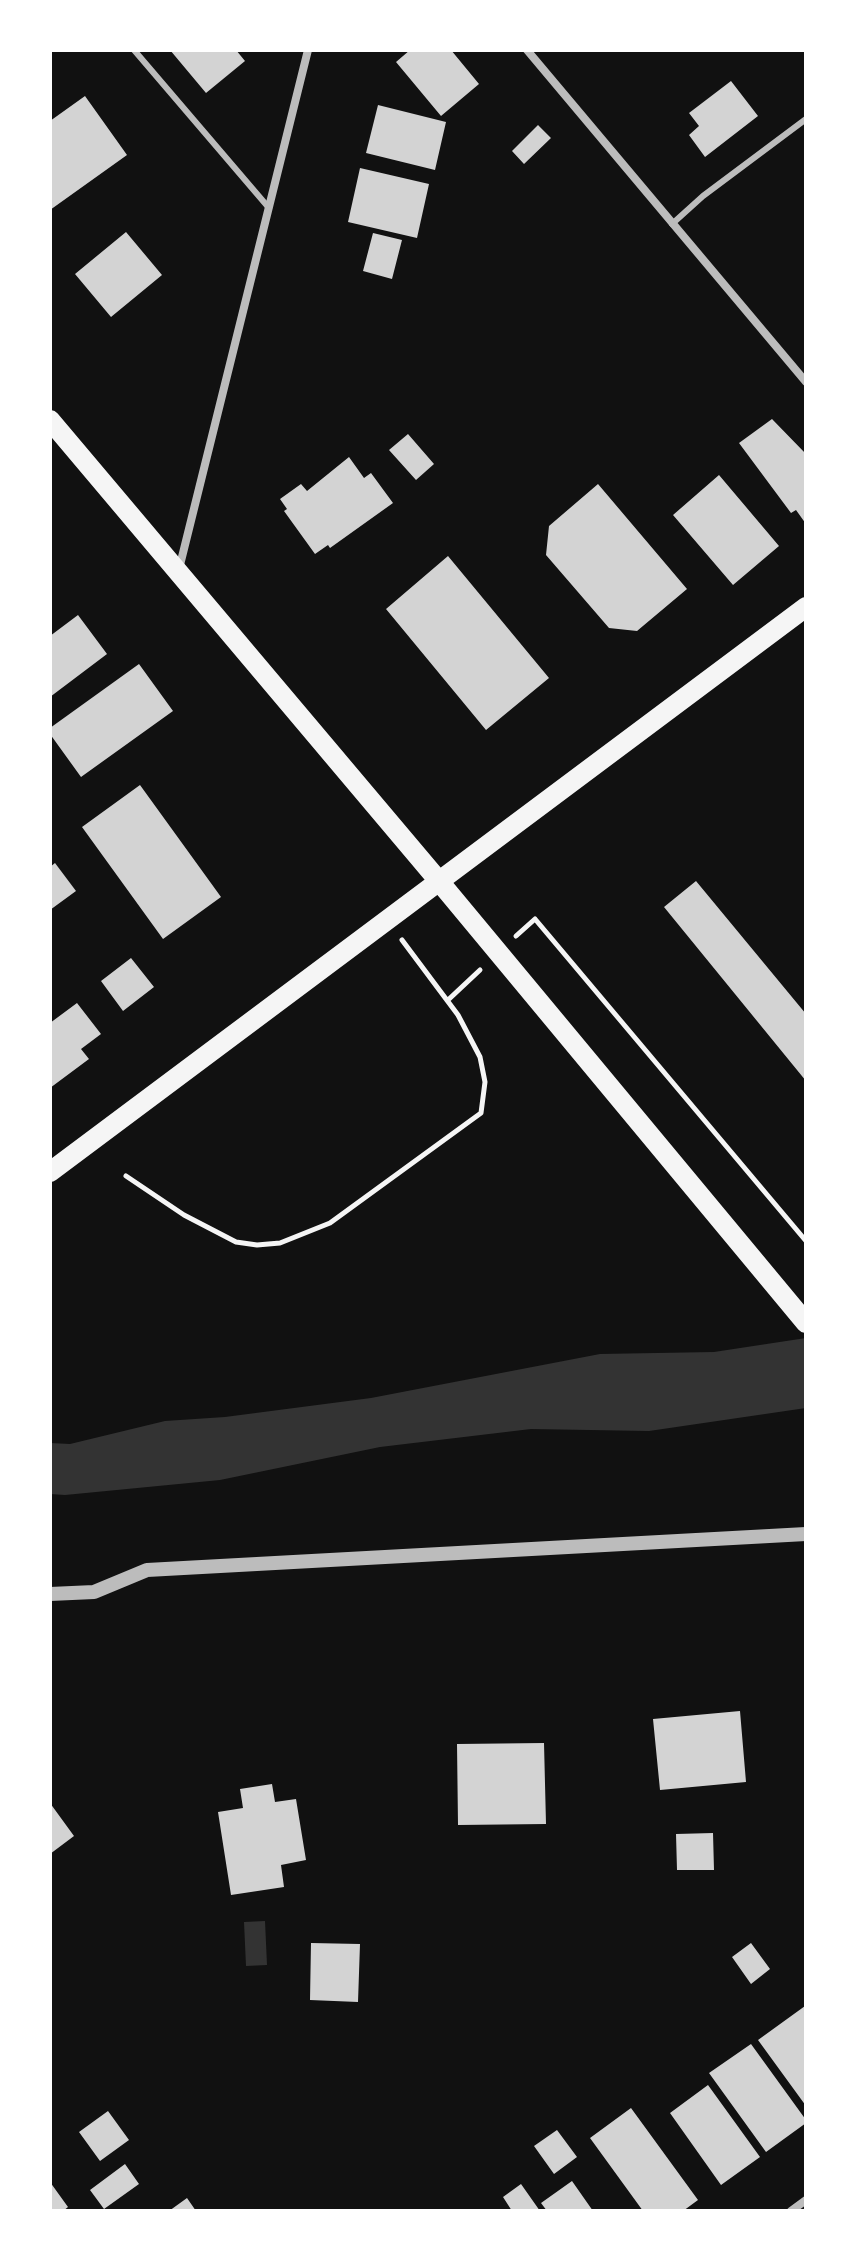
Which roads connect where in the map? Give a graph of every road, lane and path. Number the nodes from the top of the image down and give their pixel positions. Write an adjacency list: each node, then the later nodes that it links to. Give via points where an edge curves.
1 (134, 50): 5 (lane)
2 (308, 50): 5 (street)
3 (527, 50): 6 (street)
4 (806, 119): 6 (lane)
5 (269, 208): 9 (street)
6 (672, 224): 7 (street)
7 (806, 382)
8 (50, 420): 9 (main road)
9 (178, 574): 11 (main road)
10 (806, 607): 11 (main road)
11 (438, 880): 14 (main road); 17 (main road)
12 (535, 919): 16 (path)
13 (415, 957): 15 (path, via 458,1015 480,1057 485,1082 481,1113 330,1223 280,1243 236,1242)
14 (50, 1172)
15 (126, 1176)
16 (806, 1241)
17 (806, 1323)
18 (806, 1534): 19 (street, via 147,1570 94,1592)
19 (50, 1594)
20 (806, 2200): 21 (street)
21 (791, 2211)

